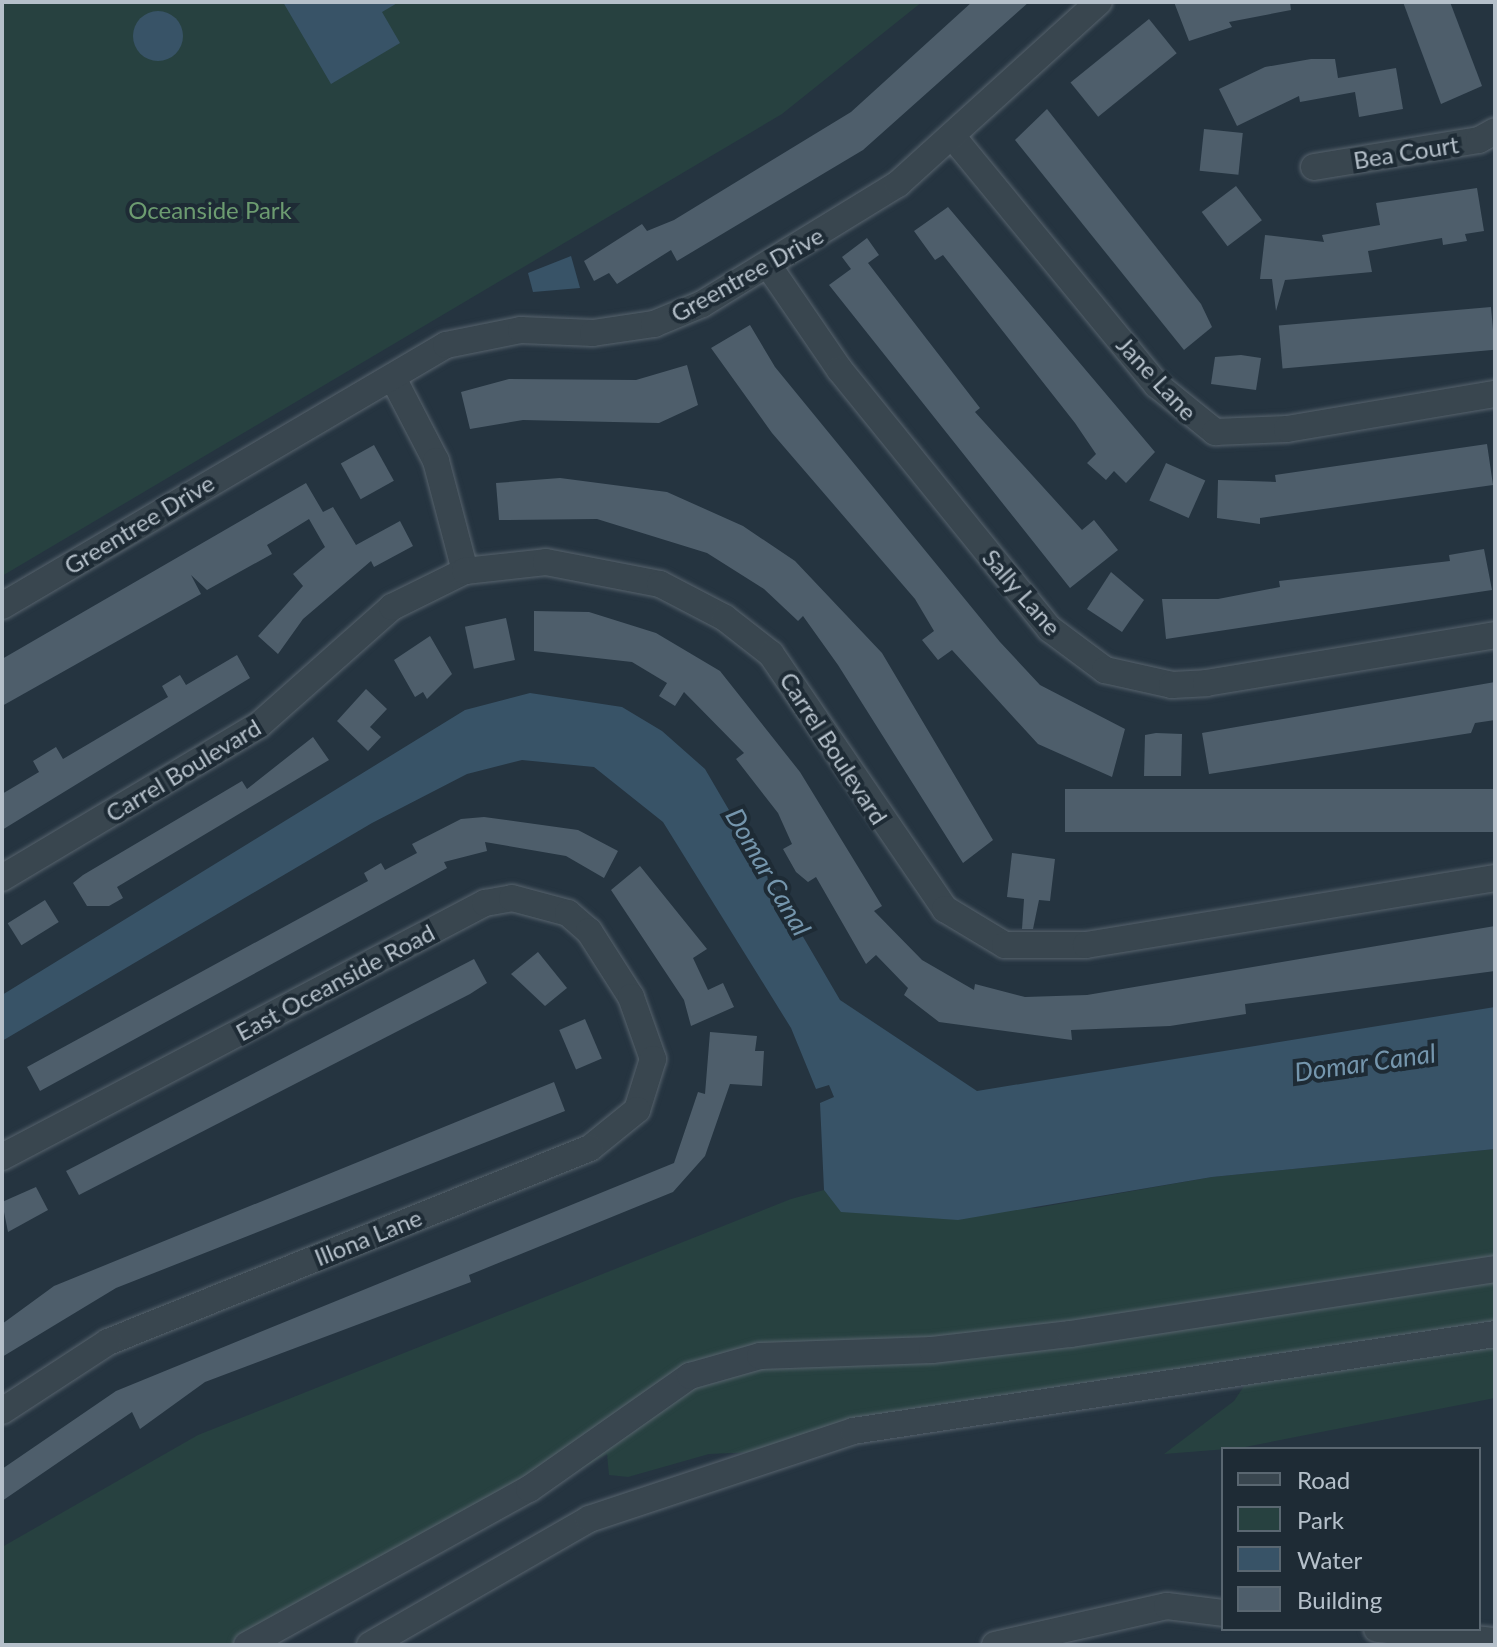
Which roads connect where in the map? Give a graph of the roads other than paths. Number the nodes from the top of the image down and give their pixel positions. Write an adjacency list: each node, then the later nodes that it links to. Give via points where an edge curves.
1 (1099, 2): 3 (street, Greentree Drive)
2 (1495, 131): 4 (street, Bea Court, via 1479,140)
3 (953, 137): 5 (street, Greentree Drive, via 898,184); 7 (street, Jane Lane, via 1157,385 1215,432 1287,429)
4 (1314, 167)
5 (768, 265): 6 (street, Greentree Drive, via 654,324 487,334 446,345); 10 (street, Sally Lane, via 840,370 1050,629 1105,670 1172,685 1206,683)
6 (393, 378): 8 (street, via 436,461); 9 (street, Greentree Drive)
7 (1495, 394)
8 (465, 571): 11 (street, Carrel Boulevard, via 371,621 259,725); 12 (street, Carrel Boulevard, via 585,565 660,584 725,618 800,688 897,847 945,909 1005,945 1086,945)
9 (2, 606)
10 (1495, 635)
11 (2, 878)
12 (1495, 878)
13 (637, 1010): 14 (street, East Oceanside Road, via 589,931 568,913 535,900 485,903); 17 (street, Illona Lane, via 651,1046 651,1081 637,1110 590,1148 108,1342)
14 (2, 1157)
15 (1495, 1269): 21 (street, via 1071,1334 932,1350 760,1356 690,1376 529,1489)
16 (1495, 1334): 22 (street, via 853,1431 589,1519)
17 (2, 1411)
18 (1221, 1613): 23 (street, via 1167,1606)
19 (1397, 1631): 20 (street)
20 (1495, 1641)
21 (247, 1645)
22 (370, 1645)
23 (995, 1645)

